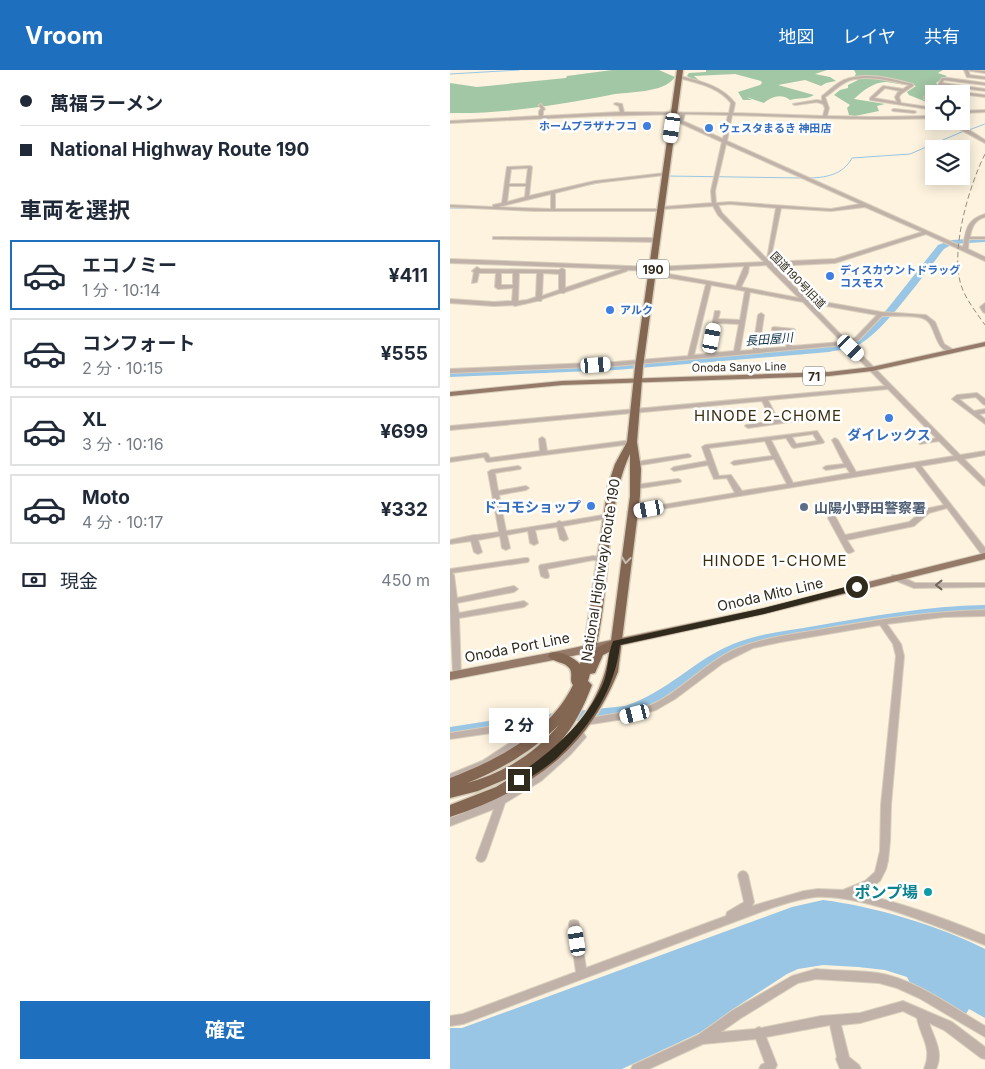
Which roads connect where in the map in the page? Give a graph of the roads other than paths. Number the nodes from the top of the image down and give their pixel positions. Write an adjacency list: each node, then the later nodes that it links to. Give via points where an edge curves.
1 (966, 70): 6 (street, via 968,76)
2 (971, 70): 3 (street)
3 (985, 72)
4 (680, 74): 28 (highway, National Highway Route 190 / 190); 30 (street, via 727,96 733,103)
5 (847, 74): 7 (street)
6 (985, 78)
7 (849, 81): 12 (street, via 874,78 912,85); 17 (street, via 839,84 823,97)
8 (942, 84): 9 (street, via 939,84 945,79); 10 (street)
9 (985, 84)
10 (947, 85)
11 (970, 88): 13 (street)
12 (903, 90): 18 (street, via 897,97); 18 (street, via 884,87 870,99)
13 (985, 90)
14 (970, 97): 16 (street)
15 (970, 98): 16 (street)
16 (985, 100)
17 (826, 103): 32 (street, via 793,103); 34 (street)
18 (899, 103): 21 (street)
19 (616, 104): 27 (street, via 621,104)
20 (541, 105): 31 (street)
21 (917, 106): 22 (street); 25 (street)
22 (925, 107)
23 (894, 110): 25 (street)
24 (985, 111): 26 (street)
25 (914, 112): 35 (street)
26 (970, 112)
27 (622, 113): 28 (street); 31 (street)
28 (674, 113): 29 (street); 40 (highway, National Highway Route 190 / 190)
29 (683, 113): 30 (street); 38 (street, via 681,122)
30 (731, 114): 32 (street); 38 (street)
31 (541, 116): 36 (street)
32 (793, 116): 34 (street)
33 (925, 117): 35 (street)
34 (825, 118): 35 (street)
35 (911, 118)
36 (450, 122)
37 (966, 130): 39 (street)
38 (725, 142): 46 (street, via 713,191); 47 (street)
39 (985, 142)
40 (665, 175): 43 (street, via 612,179); 51 (highway, National Highway Route 190 / 190)
41 (507, 185): 42 (street); 42 (street, via 509,168 530,167); 45 (street)
42 (528, 185): 44 (street)
43 (553, 192): 44 (street); 52 (street)
44 (527, 198): 45 (street)
45 (504, 203): 50 (street, via 496,204)
46 (714, 203): 49 (street); 51 (street); 64 (street, 国道190号旧道, via 722,217)
47 (866, 205): 49 (street, via 832,210); 54 (street)
48 (450, 206): 50 (street)
49 (779, 206): 64 (street)
50 (494, 208): 52 (street)
51 (661, 209): 52 (street); 57 (highway, National Highway Route 190 / 190)
52 (553, 210)
53 (985, 215): 58 (street, via 973,219)
54 (925, 233): 59 (street); 64 (street, via 835,262)
55 (495, 238): 57 (street)
56 (985, 238): 58 (street)
57 (656, 240): 67 (highway, National Highway Route 190 / 190)
58 (968, 240): 59 (street)
59 (965, 250): 60 (street)
60 (985, 259)
61 (450, 261): 62 (street)
62 (480, 263): 65 (street); 68 (street)
63 (746, 264): 64 (street); 67 (street); 76 (street)
64 (768, 264): 80 (street, 国道190号旧道)
65 (564, 266): 66 (street); 70 (street)
66 (630, 268): 67 (street); 78 (street)
67 (652, 271): 74 (street); 103 (highway, National Highway Route 190 / 190)
68 (475, 272): 69 (street); 73 (street)
69 (498, 272): 71 (street); 75 (street, via 498,287)
70 (561, 272): 72 (street); 78 (street)
71 (516, 273): 72 (street); 75 (street)
72 (540, 273): 79 (street)
73 (474, 282)
74 (709, 284): 76 (street); 102 (street)
75 (515, 286): 82 (street)
76 (738, 289): 77 (street)
77 (748, 290): 80 (street); 89 (street)
78 (562, 292): 79 (street)
79 (539, 300): 82 (street)
80 (803, 300): 87 (street); 96 (street, 国道190号旧道)
81 (450, 302): 82 (street)
82 (516, 304)
83 (985, 305): 84 (street)
84 (985, 310)
85 (717, 312): 88 (street)
86 (761, 315): 98 (street)
87 (884, 315): 96 (street); 99 (street, via 927,318 942,345)
88 (716, 321): 89 (street); 101 (street)
89 (743, 322): 100 (street)
90 (785, 322): 92 (street)
91 (774, 329): 92 (street)
92 (783, 330): 94 (street, via 792,330)
93 (775, 337): 94 (street)
94 (791, 338): 97 (street)
95 (985, 344): 99 (main road, Onoda Sanyo Line / 71)
96 (848, 345): 97 (street); 104 (street, 国道190号旧道)
97 (790, 349): 98 (street)
98 (756, 351): 100 (street)
99 (952, 351): 104 (main road, Onoda Sanyo Line / 71)
100 (737, 353): 101 (street)
101 (709, 355): 102 (street)
102 (691, 357): 103 (street)
103 (640, 363): 105 (street); 106 (highway, National Highway Route 190 / 190)
104 (872, 369): 106 (main road, Onoda Sanyo Line / 71, via 800,377); 107 (street, 国道190号旧道)
105 (450, 371)
106 (640, 380): 108 (main road, via 560,379); 109 (main road); 112 (highway, National Highway Route 190 / 190)
107 (888, 387): 110 (street); 124 (street, 国道190号旧道)
108 (450, 389)
109 (450, 394)
110 (764, 399): 112 (street); 116 (street)
111 (985, 403): 114 (street, via 978,395 955,399)
112 (635, 410): 119 (street); 125 (highway, National Highway Route 190 / 190)
113 (985, 411): 114 (street)
114 (973, 413): 117 (street)
115 (811, 417): 116 (street)
116 (776, 422): 118 (street)
117 (985, 422)
118 (748, 426)
119 (450, 428)
120 (788, 436): 122 (street)
121 (542, 439): 128 (street)
122 (767, 439): 132 (street); 135 (street, via 705,447)
123 (835, 440): 139 (street)
124 (941, 440): 126 (street); 133 (street, 国道190号旧道)
125 (632, 442): 128 (street); 137 (highway, National Highway Route 190 / 190); 144 (highway, National Highway Route 190 / 190)
126 (922, 442)
127 (523, 446): 130 (street)
128 (544, 453): 130 (street)
129 (985, 453): 133 (street)
130 (524, 456): 134 (street, via 488,460 486,455)
131 (688, 456): 137 (street)
132 (776, 457): 136 (street); 148 (street)
133 (958, 457): 138 (street); 146 (street, 国道190号旧道)
134 (450, 460)
135 (711, 462): 142 (street); 151 (street, via 716,478 729,476)
136 (734, 462)
137 (635, 464): 147 (highway, National Highway Route 190 / 190)
138 (916, 464): 143 (street); 152 (street)
139 (849, 465): 141 (street); 143 (street)
140 (518, 468): 150 (street, via 491,472)
141 (826, 468)
142 (674, 469)
143 (854, 475): 148 (street)
144 (614, 479): 147 (highway, via 626,475); 154 (highway, National Highway Route 190 / 190)
145 (678, 481): 147 (street)
146 (984, 482)
147 (635, 483): 153 (highway, National Highway Route 190 / 190)
148 (791, 485): 151 (street)
149 (526, 488): 150 (street)
150 (496, 493): 158 (street)
151 (739, 493): 153 (street)
152 (948, 506): 160 (street, via 926,511 911,524); 167 (street)
153 (632, 512): 183 (highway, National Highway Route 190 / 190, one-way to 183)
154 (609, 516): 156 (street); 169 (highway, National Highway Route 190 / 190)
155 (832, 518): 160 (street)
156 (559, 522): 157 (street); 161 (street)
157 (531, 528): 158 (street); 163 (street)
158 (504, 532): 159 (street); 164 (street)
159 (474, 537): 162 (street); 166 (street)
160 (844, 538): 165 (street)
161 (564, 539)
162 (450, 542)
163 (534, 543)
164 (506, 548)
165 (850, 551)
166 (478, 552)
167 (985, 554): 172 (main road, Onoda Mito Line)
168 (525, 559): 170 (street)
169 (603, 559): 171 (street, via 543,567); 184 (highway, National Highway Route 190 / 190)
170 (450, 573): 173 (street)
171 (545, 576)
172 (894, 577): 174 (street, one-way to 172, via 914,586); 183 (main road, Onoda Mito Line, via 764,611)
173 (450, 581): 176 (street)
174 (985, 586)
175 (514, 590): 176 (street)
176 (452, 601): 180 (street)
177 (524, 604): 178 (street)
178 (510, 607): 180 (street); 181 (street)
179 (985, 613): 182 (street, via 946,613)
180 (455, 616): 186 (street)
181 (512, 616)
182 (882, 622): 187 (street, via 750,647 721,660 646,710 623,717); 197 (street, via 897,644 900,656 882,866 880,875 872,882)
183 (616, 643): 184 (main road, Onoda Mito Line); 187 (highway, via 596,655); 187 (highway, National Highway Route 190 / 190, via 612,672)
184 (590, 648): 185 (main road, Onoda Port Line); 187 (highway, National Highway Route 190 / 190)
185 (554, 656): 186 (main road, Onoda Port Line); 187 (highway, via 570,662 578,674)
186 (454, 676)
187 (567, 721): 188 (street); 189 (street); 190 (highway, National Highway Route 190 / 190, via 502,760); 191 (highway, via 546,749 518,769 492,781); 192 (street, via 582,737 550,770); 193 (highway, National Highway Route 190 / 190, via 555,754 519,780)
188 (450, 736)
189 (450, 778)
190 (450, 784)
191 (450, 793)
192 (501, 801): 194 (street); 195 (street)
193 (450, 811)
194 (450, 822)
195 (481, 858)
196 (743, 875): 198 (street, via 749,902)
197 (845, 894): 198 (street, via 817,893 793,897); 200 (street, via 885,904)
198 (726, 920): 201 (street)
199 (574, 924): 201 (street)
200 (985, 940)
201 (582, 974): 204 (street)
202 (922, 1014): 203 (street, via 903,1006 860,1018); 208 (street, via 948,1026); 213 (street, via 924,1029 935,1054)
203 (834, 1020): 205 (street); 209 (street)
204 (450, 1021)
205 (759, 1032): 207 (street); 211 (street, via 771,1065)
206 (985, 1032): 207 (street, via 923,994 899,984 879,978 816,974 796,979)
207 (702, 1039): 210 (street)
208 (985, 1054)
209 (844, 1064): 212 (street)
210 (637, 1069)
211 (765, 1069)
212 (855, 1069)
213 (930, 1069)

